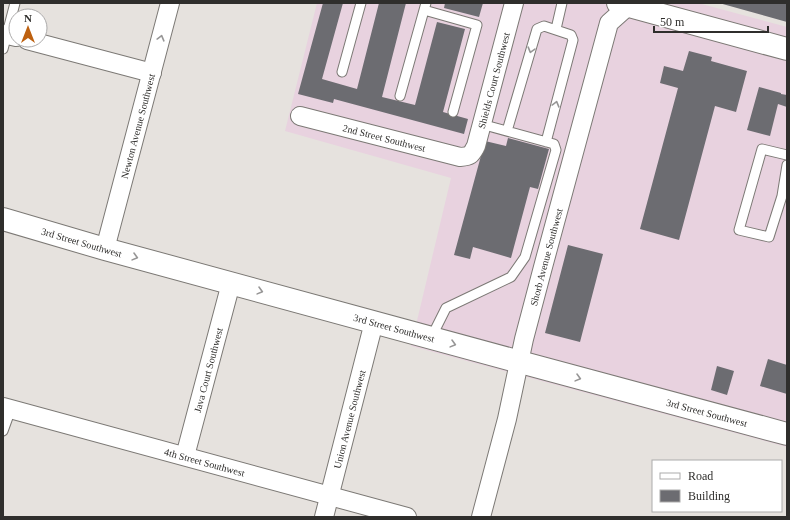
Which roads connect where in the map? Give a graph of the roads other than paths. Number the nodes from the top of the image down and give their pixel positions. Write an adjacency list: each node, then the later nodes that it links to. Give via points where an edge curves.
1 (15, 3): 9 (lane)
2 (170, 3): 13 (street, Newton Avenue Southwest, one-way to 2)
3 (361, 3): 12 (lane)
4 (514, 3): 17 (street, Shields Court Southwest)
5 (562, 3): 8 (lane)
6 (623, 4): 11 (street); 29 (street, Shorb Avenue Southwest, via 608,23 542,267)
7 (425, 6): 14 (lane); 15 (lane, via 477,25)
8 (556, 30): 18 (lane, one-way to 18, via 544,26 537,29); 19 (lane, one-way to 8, via 573,40 572,35)
9 (7, 39)
10 (48, 46): 13 (street)
11 (787, 49)
12 (342, 72)
13 (152, 73): 25 (street, Newton Avenue Southwest)
14 (400, 96)
15 (453, 112)
16 (300, 116): 21 (street, 2nd Street Southwest, via 460,157)
17 (481, 124): 18 (lane); 21 (street, Shields Court Southwest, via 476,146)
18 (507, 131): 19 (lane)
19 (546, 142): 28 (lane, via 554,144 556,150 525,257 511,277 446,308)
20 (787, 154): 23 (lane, via 762,149 739,230 769,237)
21 (470, 156)
22 (787, 165): 23 (lane)
23 (784, 197)
24 (3, 219): 25 (street, 3rd Street Southwest)
25 (105, 249): 26 (street, 3rd Street Southwest, one-way to 26)
26 (231, 283): 27 (street, 3rd Street Southwest, one-way to 27); 33 (street, Java Court Southwest)
27 (374, 322): 28 (street, 3rd Street Southwest); 34 (street, Union Avenue Southwest)
28 (431, 338): 29 (street, 3rd Street Southwest, one-way to 29)
29 (520, 362): 32 (street, 3rd Street Southwest, one-way to 32); 37 (street, Shorb Avenue Southwest)
30 (7, 408): 31 (lane); 33 (street, 4th Street Southwest)
31 (3, 431)
32 (787, 434)
33 (185, 456): 34 (street, 4th Street Southwest)
34 (329, 496): 35 (street, Union Avenue Southwest); 36 (street, 4th Street Southwest)
35 (324, 517)
36 (407, 517)
37 (481, 517)

